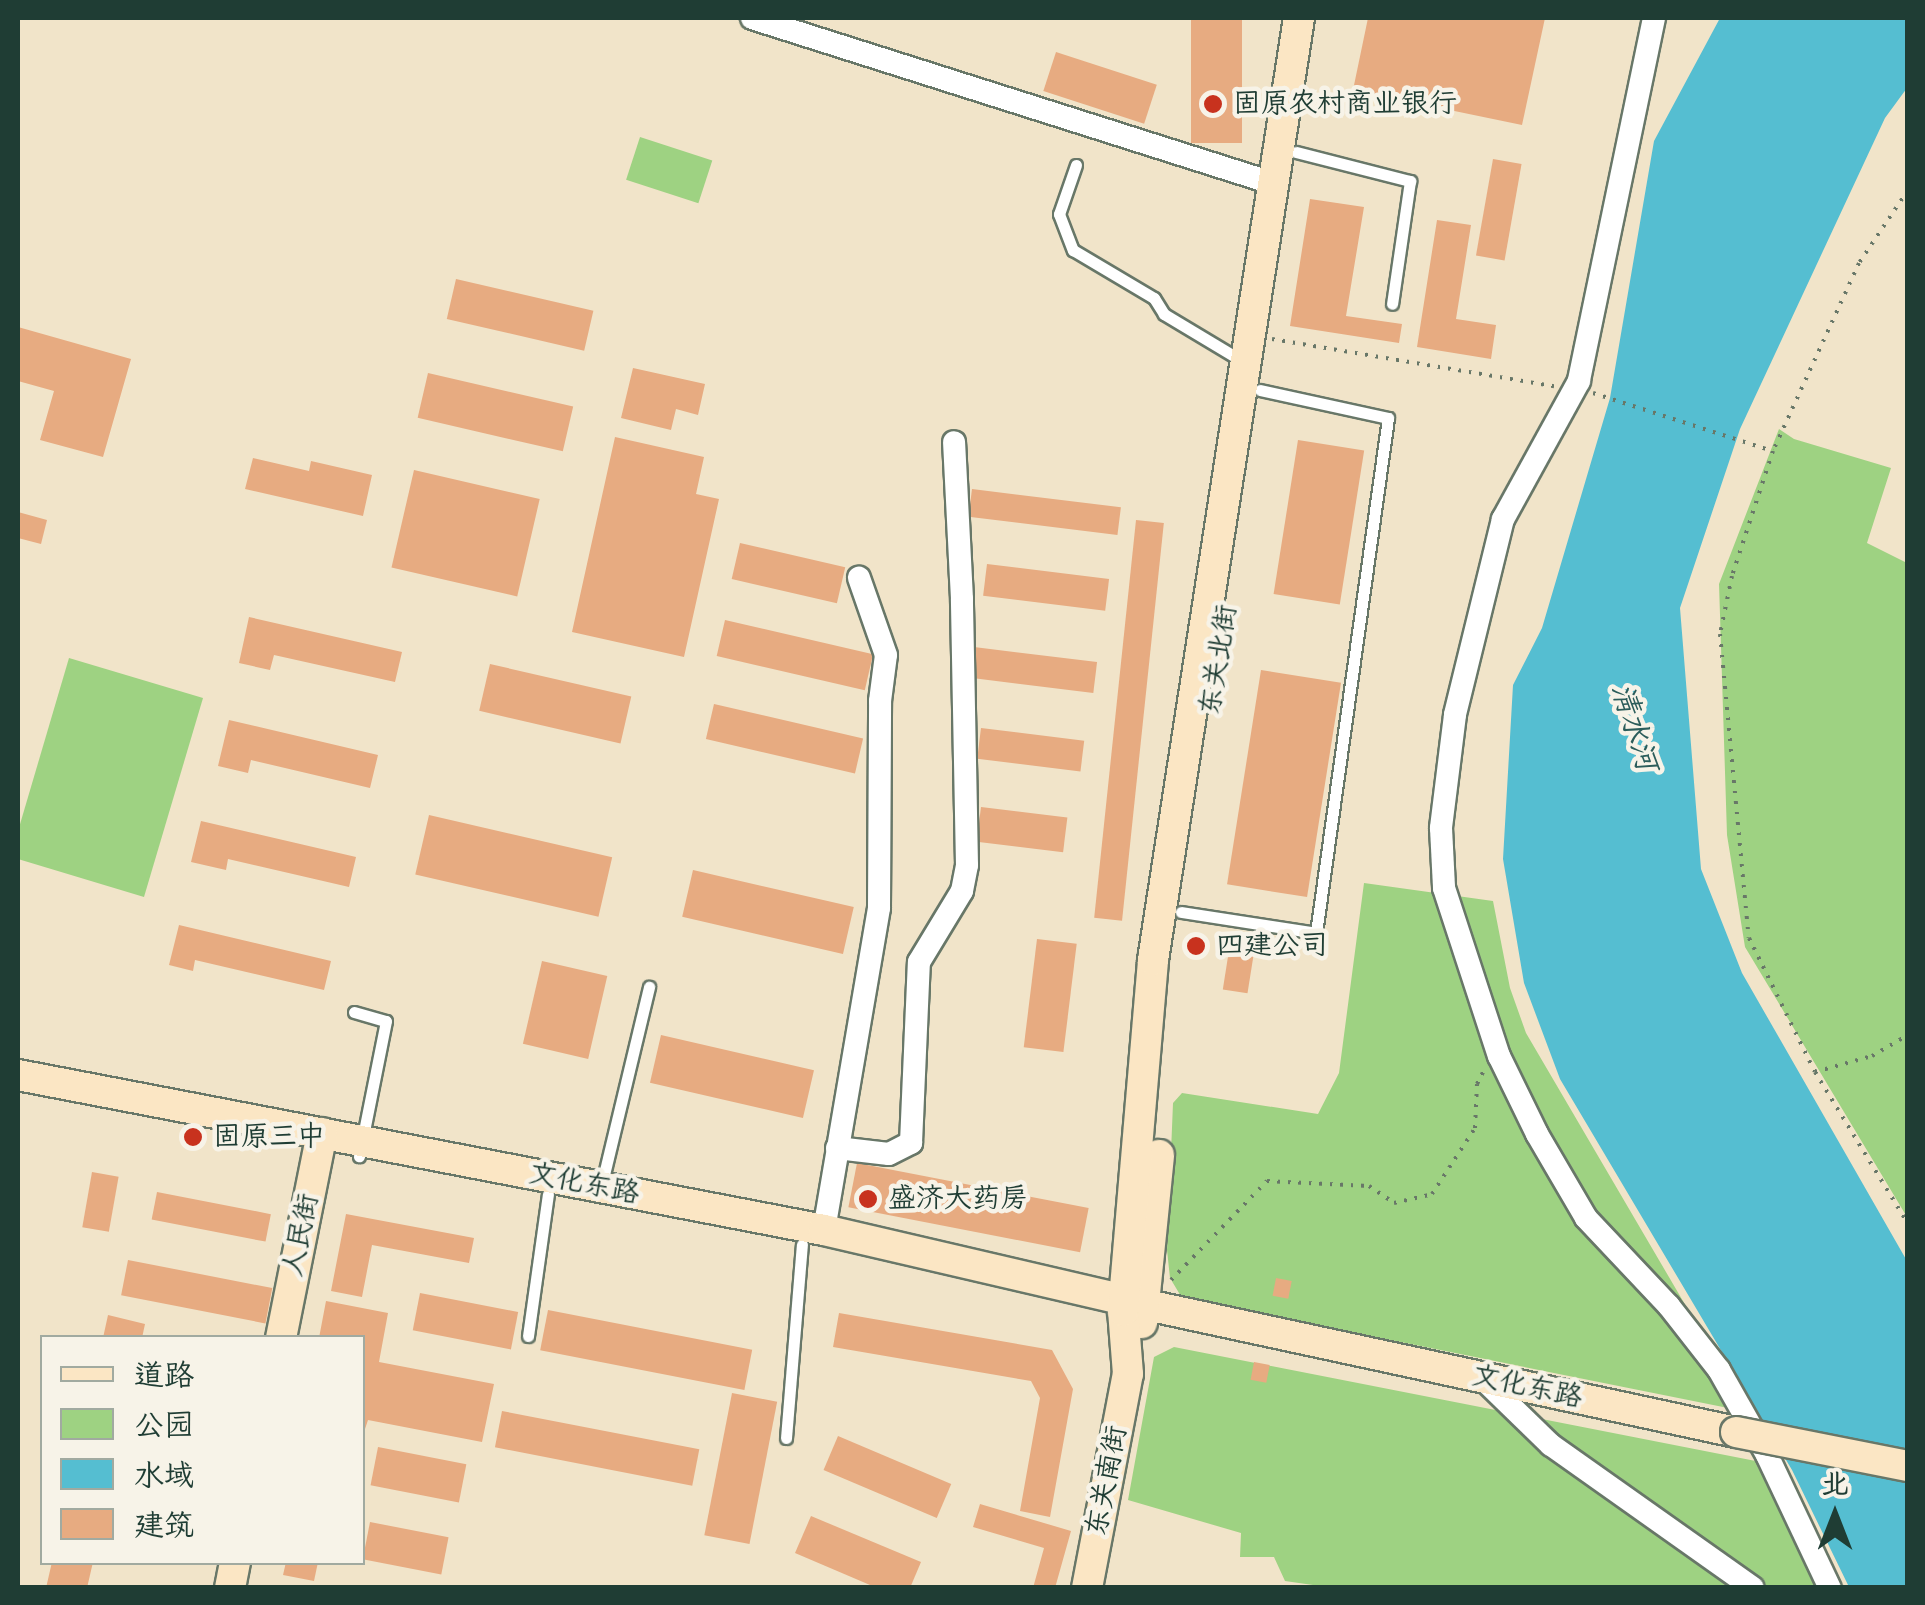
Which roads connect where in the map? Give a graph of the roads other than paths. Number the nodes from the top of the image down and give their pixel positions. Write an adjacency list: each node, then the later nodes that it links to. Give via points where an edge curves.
1 (752, 18): 7 (street)
2 (1299, 18): 7 (main road, 东关北街)
3 (1318, 18): 5 (main road, 东关北街)
4 (1654, 18): 32 (street, via 1574,390 1502,519 1454,715 1444,888 1499,1056 1536,1134 1586,1218 1719,1370)
5 (1296, 152): 8 (lane, via 1410,181); 10 (main road, 东关北街)
6 (1076, 165): 9 (lane, via 1059,214 1073,250)
7 (1272, 182): 9 (main road, 东关北街)
8 (1392, 304)
9 (1244, 362): 24 (main road, 东关北街, via 1153,960)
10 (1260, 390): 13 (main road, 东关北街); 13 (lane, via 1388,418 1316,933)
11 (954, 442): 20 (street, via 967,865 962,892 919,962 911,1144 889,1154)
12 (859, 578): 20 (street, via 886,655 879,908)
13 (1181, 912): 24 (main road, 东关北街)
14 (649, 987): 21 (lane)
15 (354, 1012): 19 (lane, via 386,1021)
16 (18, 1075): 18 (main road, 文化东路)
17 (18, 1094): 18 (main road, 文化东路)
18 (321, 1141): 19 (main road, 文化东路); 25 (main road, 人民街)
19 (360, 1148): 21 (main road, 文化东路); 22 (main road, 文化东路)
20 (836, 1148): 23 (street)
21 (601, 1187): 23 (main road, 文化东路)
22 (548, 1194): 23 (main road, 文化东路); 26 (lane)
23 (813, 1237): 24 (main road, 文化东路); 28 (lane)
24 (1132, 1305): 27 (main road, 文化东路); 30 (main road, 东关南街, via 1128,1374)
25 (281, 1335)
26 (528, 1336)
27 (1482, 1378): 29 (main road, 文化东路, bridge); 31 (street, via 1551,1445)
28 (786, 1438)
29 (1908, 1466)
30 (1086, 1588)
31 (1754, 1588)
32 (1830, 1588)

